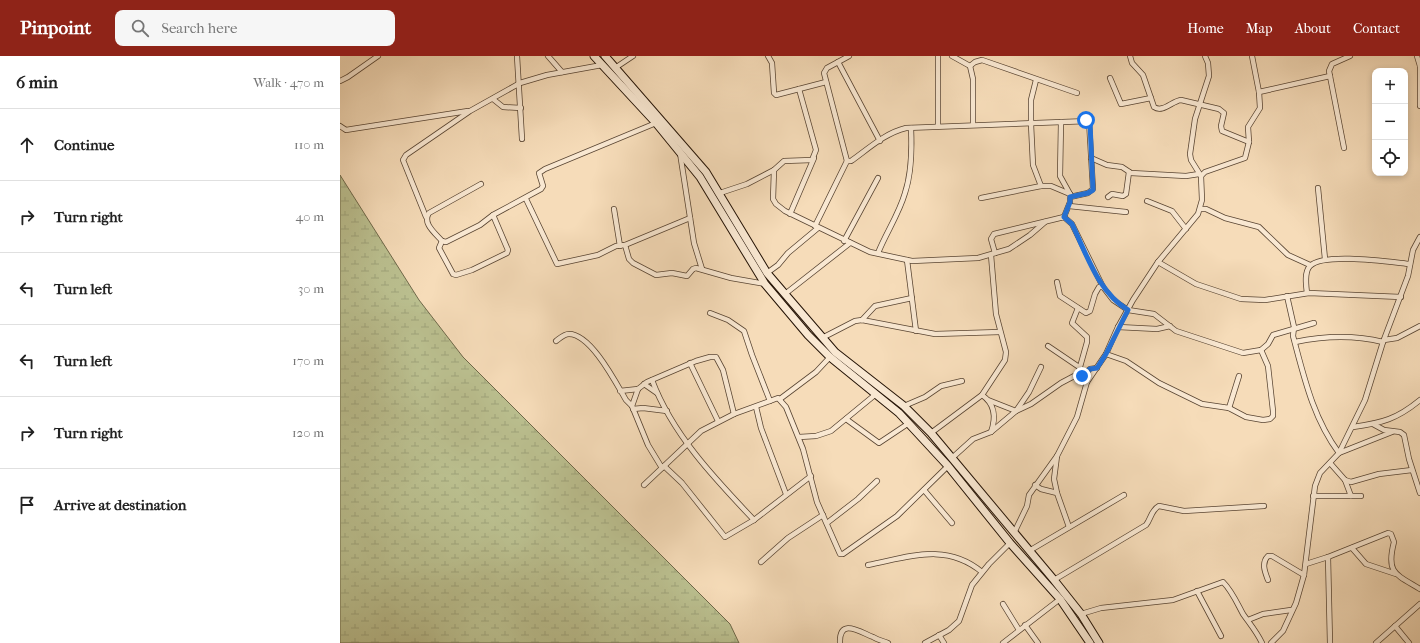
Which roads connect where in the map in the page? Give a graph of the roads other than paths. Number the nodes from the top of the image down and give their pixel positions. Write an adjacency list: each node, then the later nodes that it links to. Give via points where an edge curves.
1 (378, 56): 16 (street)
2 (517, 56): 29 (street)
3 (548, 56): 23 (street)
4 (594, 56): 19 (street)
5 (605, 56): 22 (street)
6 (633, 56): 22 (street)
7 (768, 56): 30 (street, via 772,63 774,95)
8 (849, 56): 18 (street)
9 (938, 56): 44 (street)
10 (952, 56): 20 (street)
11 (1130, 56): 33 (street, via 1132,63 1143,75)
12 (1205, 56): 35 (street, via 1208,76)
13 (1252, 56): 31 (street)
14 (1350, 56): 24 (street, via 1332,64)
15 (1417, 56): 21 (street)
16 (372, 57): 27 (street)
17 (977, 58): 20 (street); 26 (street)
18 (838, 62): 28 (street, via 825,70); 47 (street)
19 (602, 65): 23 (street); 40 (street)
20 (970, 66): 41 (street, via 973,79)
21 (1420, 66): 36 (street)
22 (616, 68): 61 (street, via 683,143)
23 (562, 72): 29 (street)
24 (1330, 76): 31 (street); 49 (street)
25 (1110, 78): 33 (street, via 1121,104)
26 (1036, 80): 32 (street); 42 (street, via 1031,100)
27 (340, 81)
28 (826, 82): 30 (street); 53 (street)
29 (520, 83): 34 (street); 37 (street)
30 (798, 89): 51 (street, via 816,150)
31 (1259, 92): 48 (street, via 1260,108 1248,127)
32 (1077, 93)
33 (1151, 98): 35 (street, via 1154,107 1159,109 1179,100)
34 (493, 99): 37 (street, via 503,107); 38 (street)
35 (1199, 105): 48 (street, via 1223,111 1222,131); 56 (street, via 1190,154)
36 (1420, 106)
37 (521, 108): 46 (street)
38 (470, 111): 43 (street, via 346,130); 73 (street, via 404,158)
39 (1061, 122): 42 (street); 52 (street, via 1089,121); 62 (street, via 1060,176)
40 (656, 124): 50 (street); 63 (street, via 541,171 542,188)
41 (973, 124): 42 (street); 44 (street)
42 (1031, 124): 59 (street, via 1033,165)
43 (340, 126)
44 (938, 126): 45 (street)
45 (911, 128): 47 (street, via 896,131); 84 (street, via 912,155 906,193)
46 (522, 139)
47 (880, 141): 53 (street)
48 (1248, 142): 56 (street, via 1243,159)
49 (1344, 148)
50 (679, 151): 75 (street); 94 (street, via 700,177)
51 (814, 158): 54 (street, via 809,161 784,161); 71 (street)
52 (1091, 158): 55 (street, via 1107,165 1122,167); 62 (street, via 1092,192)
53 (847, 161): 77 (street)
54 (774, 170): 61 (street, via 747,184); 71 (street, via 774,202)
55 (1128, 172): 56 (street); 65 (street, via 1126,194 1112,194)
56 (1200, 175): 69 (street)
57 (878, 178): 80 (street, via 862,203)
58 (481, 184): 73 (street)
59 (1041, 186): 62 (street, via 1051,186); 64 (street)
60 (1318, 188): 86 (street)
61 (720, 193): 92 (street)
62 (1070, 195): 67 (street)
63 (526, 198): 72 (street); 83 (street, via 558,264 598,255)
64 (981, 198)
65 (1108, 198)
66 (1147, 201): 78 (street, via 1172,211)
67 (1069, 206): 70 (street); 74 (street)
68 (614, 209): 83 (street)
69 (1201, 209): 78 (street); 90 (street, via 1206,208 1225,218 1259,227 1288,255)
70 (1126, 212)
71 (790, 214): 77 (street)
72 (493, 215): 81 (street, via 470,231 446,242); 81 (street, via 508,250 472,270 453,274 439,248)
73 (426, 217): 81 (street, via 428,225)
74 (1064, 217): 76 (street); 95 (street, via 1072,224)
75 (690, 218): 83 (street); 91 (street)
76 (1045, 222): 85 (street, via 1014,245); 85 (street, via 994,234)
77 (816, 227): 80 (street); 92 (street, via 778,266)
78 (1186, 229): 88 (street)
79 (1420, 237): 89 (street, via 1413,250)
80 (844, 240): 82 (street)
81 (442, 241)
82 (850, 243): 84 (street); 97 (street)
83 (623, 245): 91 (street, via 633,263 656,275 672,273 686,276 695,268)
84 (878, 253): 87 (street)
85 (993, 254): 87 (street, via 923,262); 111 (street, via 996,314)
86 (1325, 259): 89 (street); 90 (street)
87 (907, 260): 100 (street)
88 (1158, 262): 98 (street, via 1196,284 1241,299 1265,300); 102 (street)
89 (1410, 264): 99 (street)
90 (1310, 265): 96 (street, via 1306,275)
91 (702, 269): 94 (street, via 731,278)
92 (767, 273): 97 (street)
93 (1057, 282): 101 (street, via 1060,296)
94 (765, 284): 119 (street)
95 (1103, 287): 101 (street, via 1099,287 1094,294 1090,311 1086,313); 102 (street, via 1113,300)
96 (1307, 293): 98 (street); 99 (street)
97 (785, 294): 112 (street)
98 (1287, 296): 109 (street)
99 (1401, 297): 114 (street)
100 (912, 298): 104 (street, via 875,306); 110 (street)
101 (1078, 308): 122 (street, via 1072,323 1087,337)
102 (1128, 310): 106 (street, via 1154,314); 108 (street)
103 (710, 313): 139 (street, via 728,320 744,331)
104 (862, 320): 110 (street); 112 (street)
105 (1314, 323): 109 (street)
106 (1170, 326): 108 (street, via 1156,329); 117 (street, via 1181,333 1236,352)
107 (1420, 326): 114 (street, via 1397,338)
108 (1118, 327): 118 (street)
109 (1293, 329): 115 (street); 117 (street, via 1273,335)
110 (916, 331): 111 (street, via 948,335)
111 (1000, 332): 134 (street, via 1006,352 1005,360)
112 (822, 338): 141 (street, via 842,358)
113 (556, 341): 131 (street, via 568,334 586,340)
114 (1383, 341): 115 (street, via 1333,337); 152 (street, via 1365,400)
115 (1295, 342): 158 (street, via 1313,406)
116 (1048, 346): 122 (street)
117 (1261, 350): 144 (street, via 1268,366 1273,416 1263,420 1246,417)
118 (1106, 354): 123 (street); 144 (street, via 1126,361 1159,383 1192,400)
119 (830, 357): 133 (street); 135 (street, via 816,372)
120 (690, 363): 126 (street); 147 (street, via 716,357); 149 (street)
121 (1041, 367): 137 (street)
122 (1079, 367): 124 (street)
123 (1097, 368): 124 (street); 128 (street)
124 (1080, 375): 128 (street); 140 (street)
125 (1239, 376): 144 (street)
126 (652, 380): 129 (street); 132 (street)
127 (962, 381): 141 (street, via 941,386 925,397)
128 (1087, 382): 159 (street, via 1077,417)
129 (644, 384): 130 (street); 132 (street)
130 (638, 389): 131 (street); 142 (street)
131 (620, 391): 142 (street)
132 (657, 393): 145 (street)
133 (876, 394): 148 (street); 150 (street)
134 (982, 395): 136 (street); 155 (street)
135 (780, 399): 139 (street); 156 (street)
136 (988, 400): 146 (street); 153 (street, via 995,416)
137 (1023, 400): 140 (street); 146 (street)
138 (1420, 400): 151 (street, via 1395,418)
139 (770, 401): 143 (street)
140 (1028, 405): 146 (street)
141 (904, 406): 155 (street)
142 (632, 407): 145 (street); 163 (street, via 648,445)
143 (756, 407): 147 (street); 173 (street, via 761,428)
144 (1229, 408)
145 (667, 411): 157 (street)
146 (1016, 411): 153 (street)
147 (734, 414): 149 (street)
148 (846, 419): 150 (street, via 880,443); 156 (street, via 824,435)
149 (718, 421): 157 (street, via 701,431)
150 (909, 423): 162 (street)
151 (1373, 424): 152 (street); 154 (street)
152 (1353, 427): 158 (street)
153 (991, 432): 160 (street, via 973,439)
154 (1392, 432): 158 (street); 164 (street, via 1404,435)
155 (931, 433): 160 (street)
156 (799, 437): 165 (street)
157 (687, 444): 163 (street); 180 (street)
158 (1339, 453): 161 (street)
159 (1057, 456): 169 (street); 171 (street, via 1054,479)
160 (952, 458): 184 (street)
161 (1330, 463): 166 (street); 175 (street, via 1318,478)
162 (948, 466): 170 (street); 185 (street)
163 (663, 467): 168 (street); 180 (street, via 682,483 723,537 733,534)
164 (1412, 470): 166 (street, via 1379,474 1351,482); 172 (street)
165 (811, 476): 173 (street); 179 (street)
166 (1345, 480): 176 (street)
167 (877, 481): 181 (street)
168 (644, 485)
169 (1035, 485): 171 (street); 184 (street)
170 (924, 490): 181 (street, via 896,516 846,554 840,554); 182 (street)
171 (1057, 493): 183 (street)
172 (1420, 493)
173 (786, 494): 180 (street)
174 (1124, 495): 183 (street)
175 (1313, 496): 176 (street); 191 (street)
176 (1351, 496): 177 (street)
177 (1361, 496)
178 (1264, 506): 195 (street, via 1184,511 1159,506 1152,511 1146,525)
179 (823, 515): 181 (street); 189 (street, via 788,538)
180 (754, 520)
181 (827, 523)
182 (952, 523)
183 (1069, 527): 187 (street)
184 (1014, 533): 187 (street)
185 (1010, 543): 192 (street); 199 (street)
186 (1352, 548): 188 (street); 193 (street, via 1366,564); 193 (street, via 1391,534 1394,542 1390,556 1391,565)
187 (1029, 551): 195 (street)
188 (1328, 557): 191 (street); 220 (street)
189 (761, 562)
190 (868, 564): 192 (street, via 935,552 957,557)
191 (1306, 564): 194 (street)
192 (982, 572): 208 (street, via 972,586 959,621)
193 (1396, 574): 197 (street)
194 (1304, 575): 196 (street, via 1268,556 1264,568); 202 (street)
195 (1054, 580): 203 (street)
196 (1268, 580)
197 (1420, 589)
198 (1197, 591): 203 (street, via 1173,600 1101,608); 204 (street, via 1223,582); 209 (street)
199 (1060, 599): 205 (street); 216 (street)
200 (1003, 604): 207 (street)
201 (1420, 604): 206 (street)
202 (1292, 610): 204 (street, via 1263,614); 219 (street, via 1283,631)
203 (1081, 614): 217 (street)
204 (1248, 620): 218 (street, via 1258,632)
205 (1025, 625): 207 (street); 215 (street)
206 (1395, 626): 221 (street); 222 (street)
207 (1019, 630): 214 (street)
208 (939, 635): 212 (street); 213 (street)
209 (1221, 636)
210 (840, 643): 211 (street, via 840,635 844,630 851,628)
211 (888, 643)
212 (925, 643)
213 (944, 643)
214 (1003, 643)
215 (1038, 643)
216 (1090, 643)
217 (1099, 643)
218 (1262, 643)
219 (1271, 643)
220 (1330, 643)
221 (1376, 643)
222 (1409, 643)

